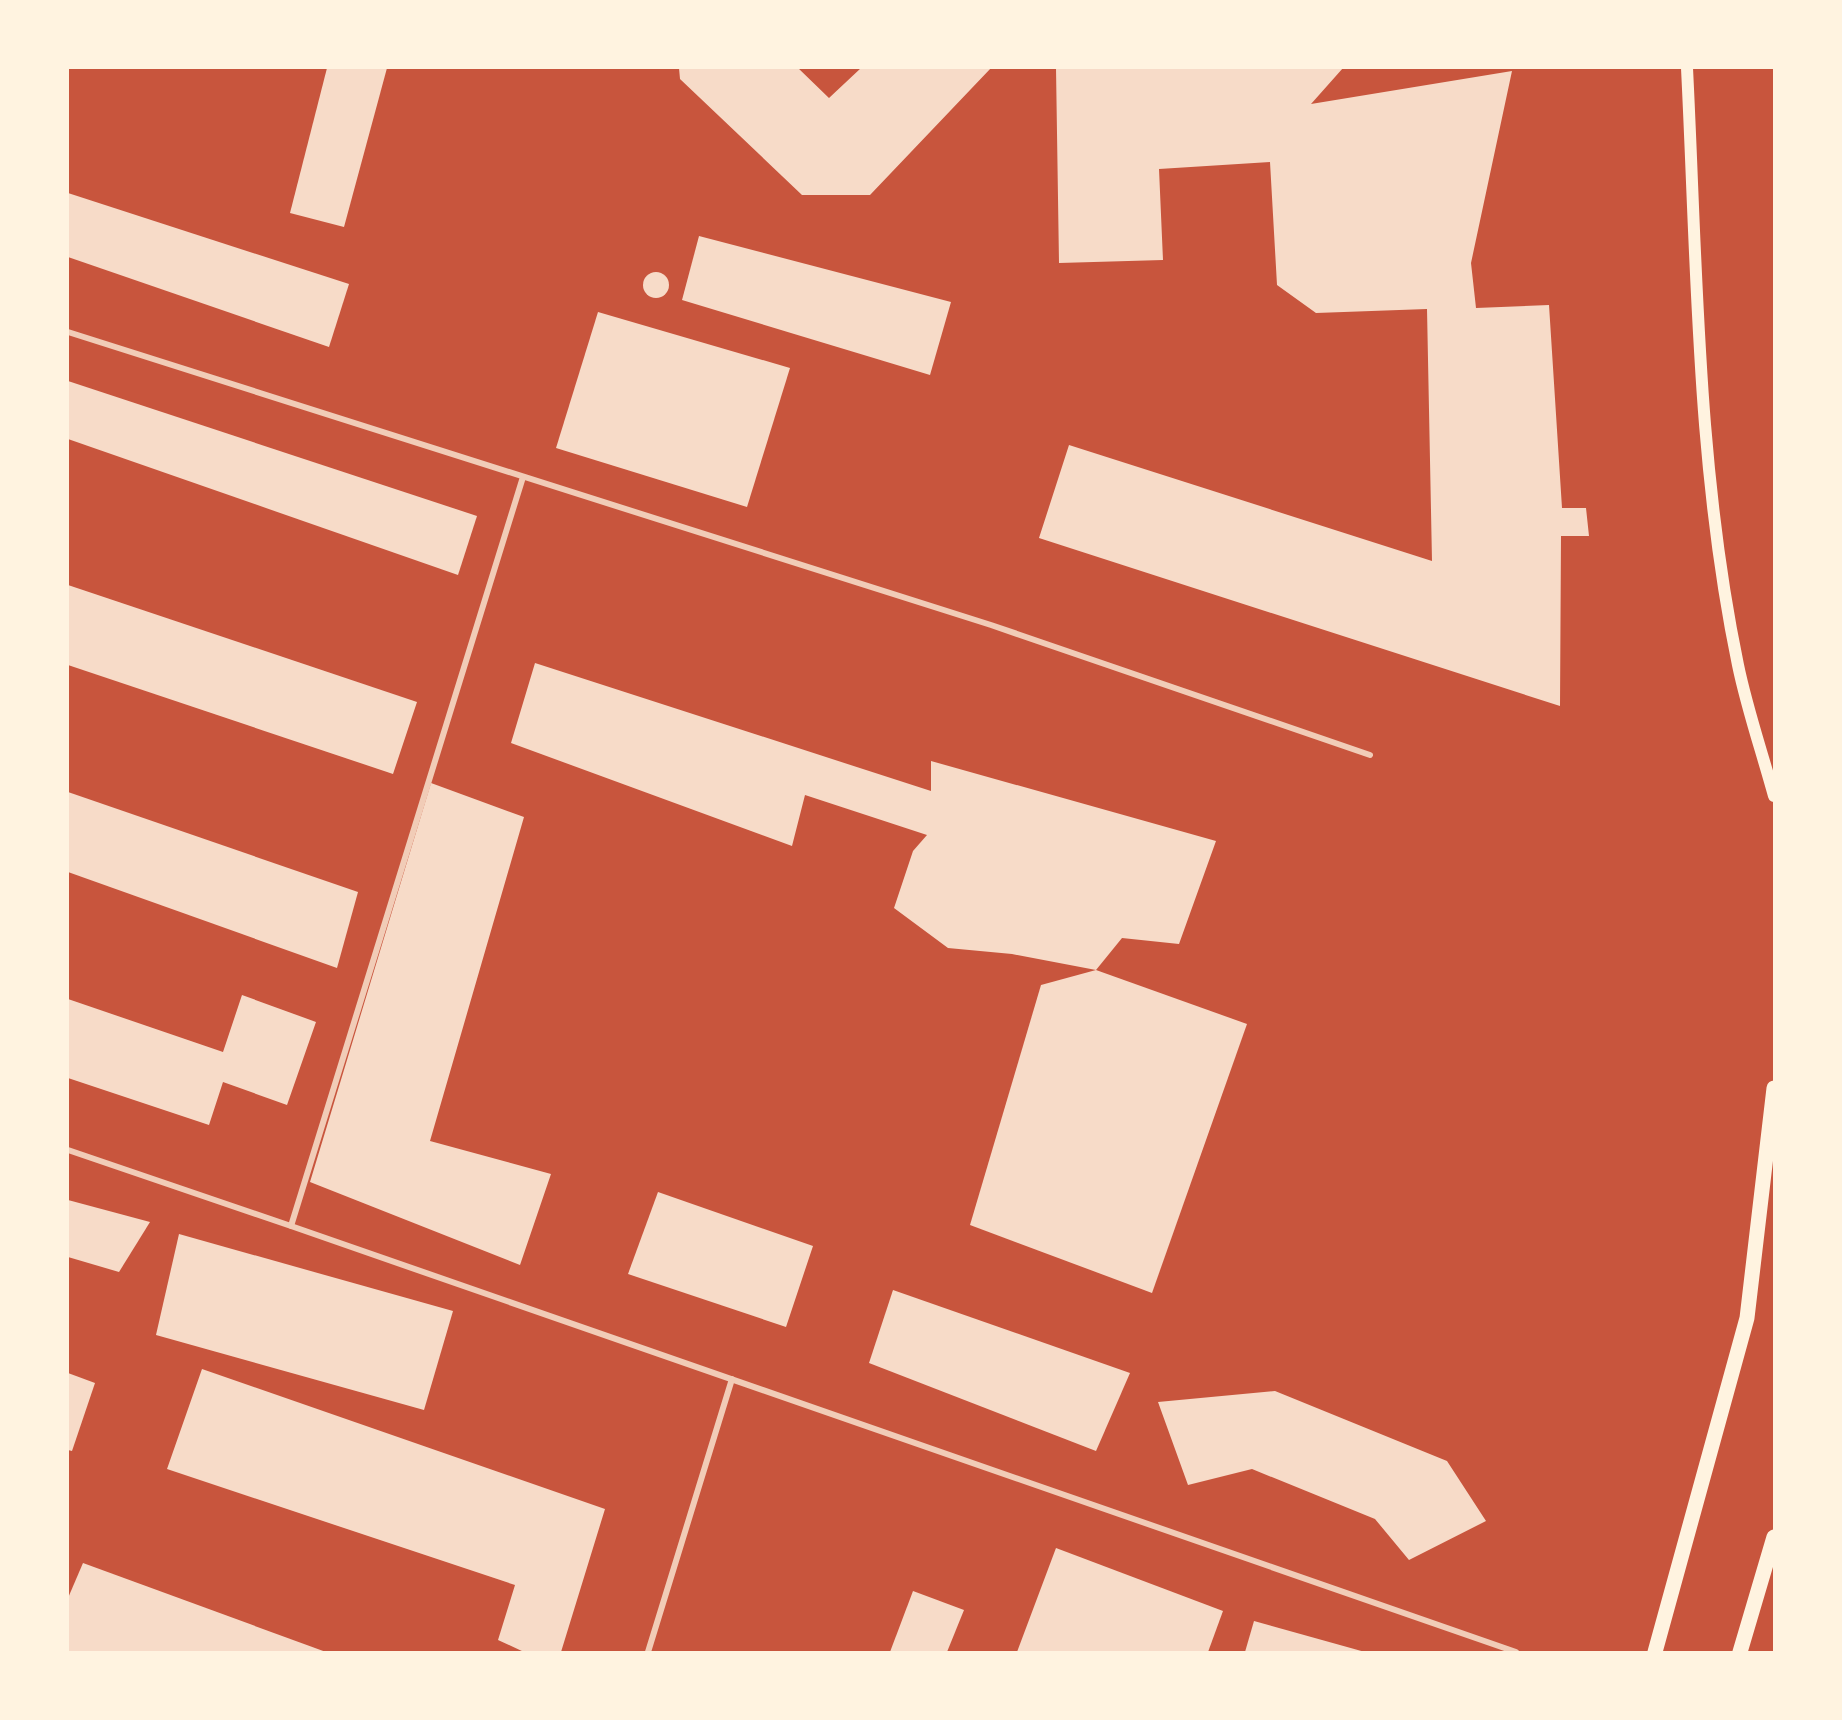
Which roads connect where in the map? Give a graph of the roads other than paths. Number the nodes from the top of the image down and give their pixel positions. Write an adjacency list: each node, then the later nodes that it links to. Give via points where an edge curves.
1 (1687, 68): 5 (main road, via 1705,440 1738,666)
2 (68, 332): 3 (street)
3 (523, 477): 4 (street, via 991,625); 8 (street)
4 (1370, 755)
5 (1774, 796)
6 (1774, 1088): 13 (main road, via 1747,1318)
7 (68, 1150): 8 (street)
8 (291, 1226): 9 (street)
9 (732, 1379): 11 (street); 12 (street)
10 (1774, 1537): 14 (main road)
11 (648, 1653)
12 (1516, 1653)
13 (1655, 1653)
14 (1740, 1653)

